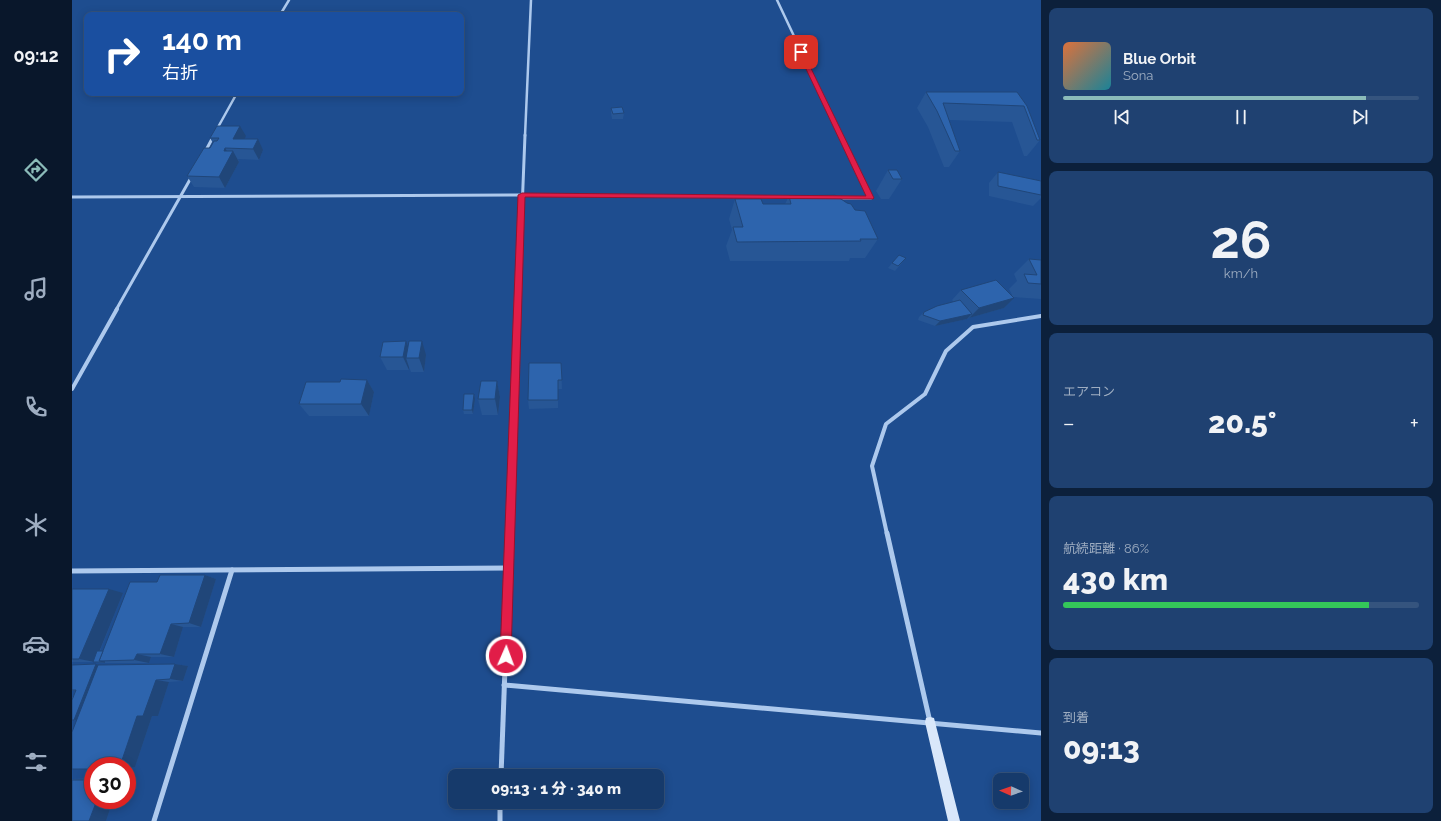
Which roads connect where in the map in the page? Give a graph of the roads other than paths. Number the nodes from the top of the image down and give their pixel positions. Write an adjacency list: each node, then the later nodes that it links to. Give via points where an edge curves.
1 (289, 0): 4 (street)
2 (531, 0): 8 (street)
3 (777, 0): 12 (street, via 871,198)
4 (282, 12)
5 (235, 96): 6 (street)
6 (203, 155)
7 (196, 169): 9 (street)
8 (522, 195): 9 (street); 11 (street); 15 (street)
9 (180, 196): 10 (street); 14 (street)
10 (72, 197)
11 (800, 197)
12 (831, 198)
13 (1041, 316): 19 (street, via 973,327 946,351 925,394 886,424 872,466)
14 (72, 389)
15 (509, 568): 16 (street); 18 (street)
16 (232, 570): 17 (street); 23 (street)
17 (72, 571)
18 (504, 685): 19 (street); 21 (street)
19 (930, 722): 20 (street); 25 (street)
20 (1041, 733)
21 (501, 769)
22 (500, 809): 24 (street)
23 (154, 821)
24 (500, 821)
25 (954, 821)

